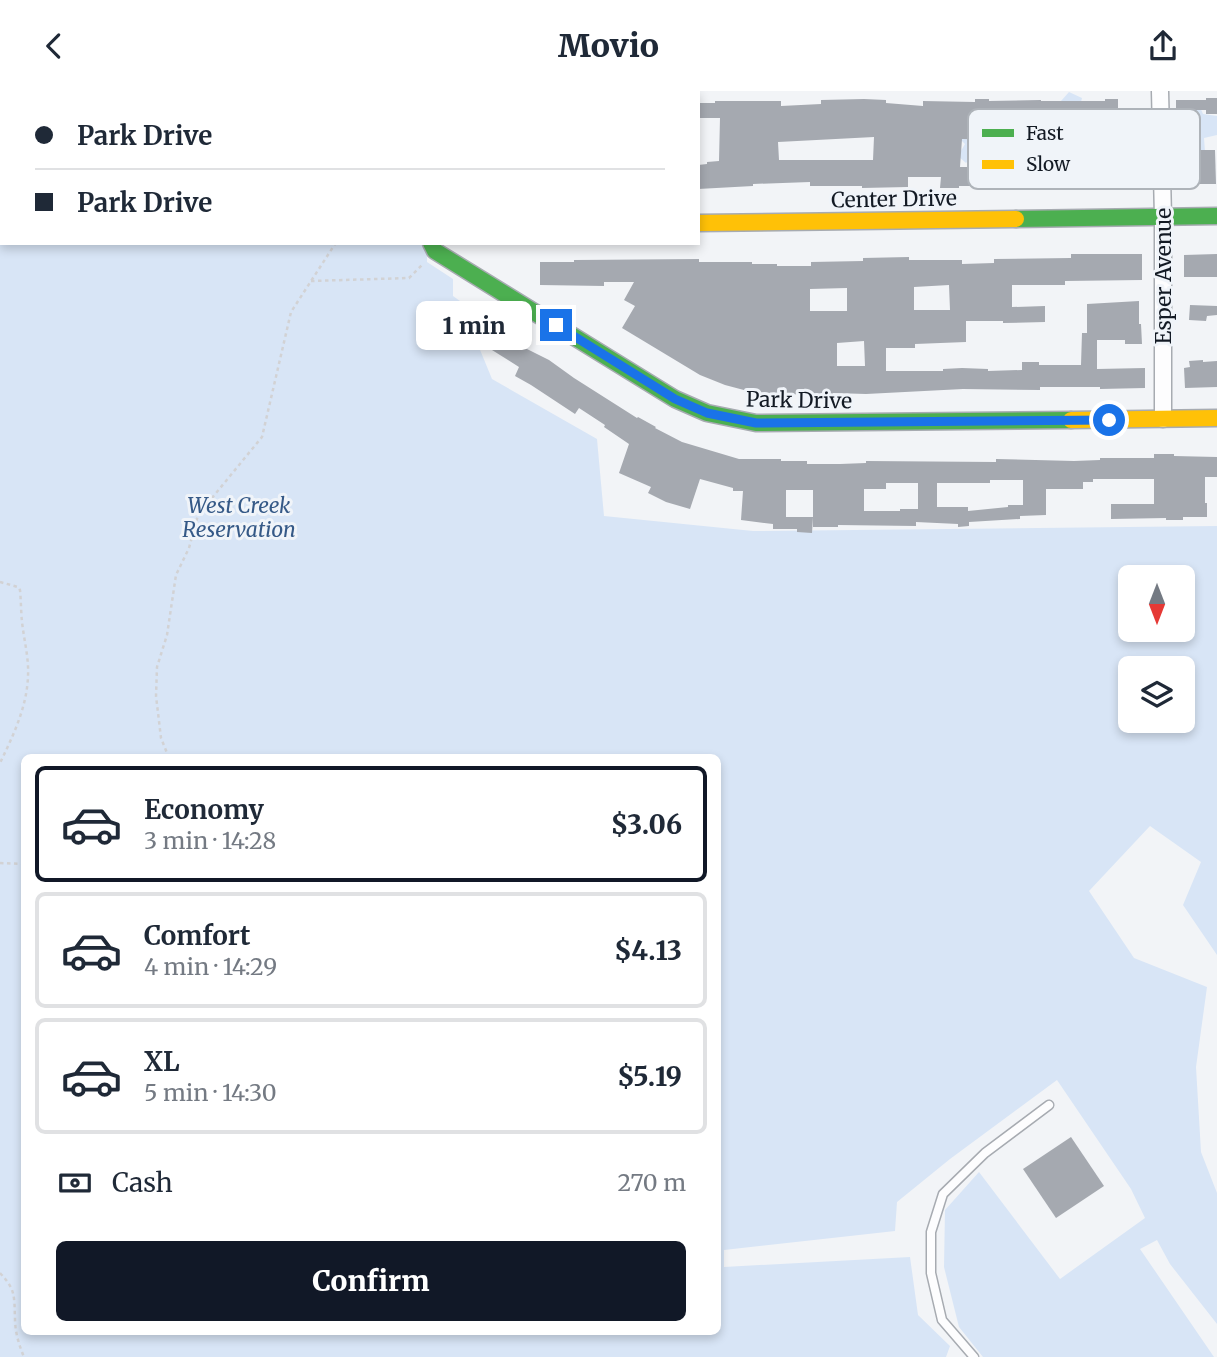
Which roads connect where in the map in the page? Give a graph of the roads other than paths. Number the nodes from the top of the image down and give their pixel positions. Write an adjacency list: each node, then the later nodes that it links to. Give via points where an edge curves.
1 (1160, 91): 2 (street, Esper Avenue)
2 (1160, 109)
3 (1162, 189): 5 (street, Esper Avenue)
4 (1217, 216): 5 (street, Center Drive)
5 (1163, 217): 6 (street, Center Drive); 9 (street, Esper Avenue)
6 (700, 223)
7 (432, 245): 9 (street, Park Drive, via 675,399 707,413 756,423)
8 (1217, 418): 9 (street, Park Drive)
9 (1163, 419)
10 (1049, 1105): 11 (lane, via 985,1153 943,1194 931,1233 931,1273 942,1320)
11 (974, 1357)

